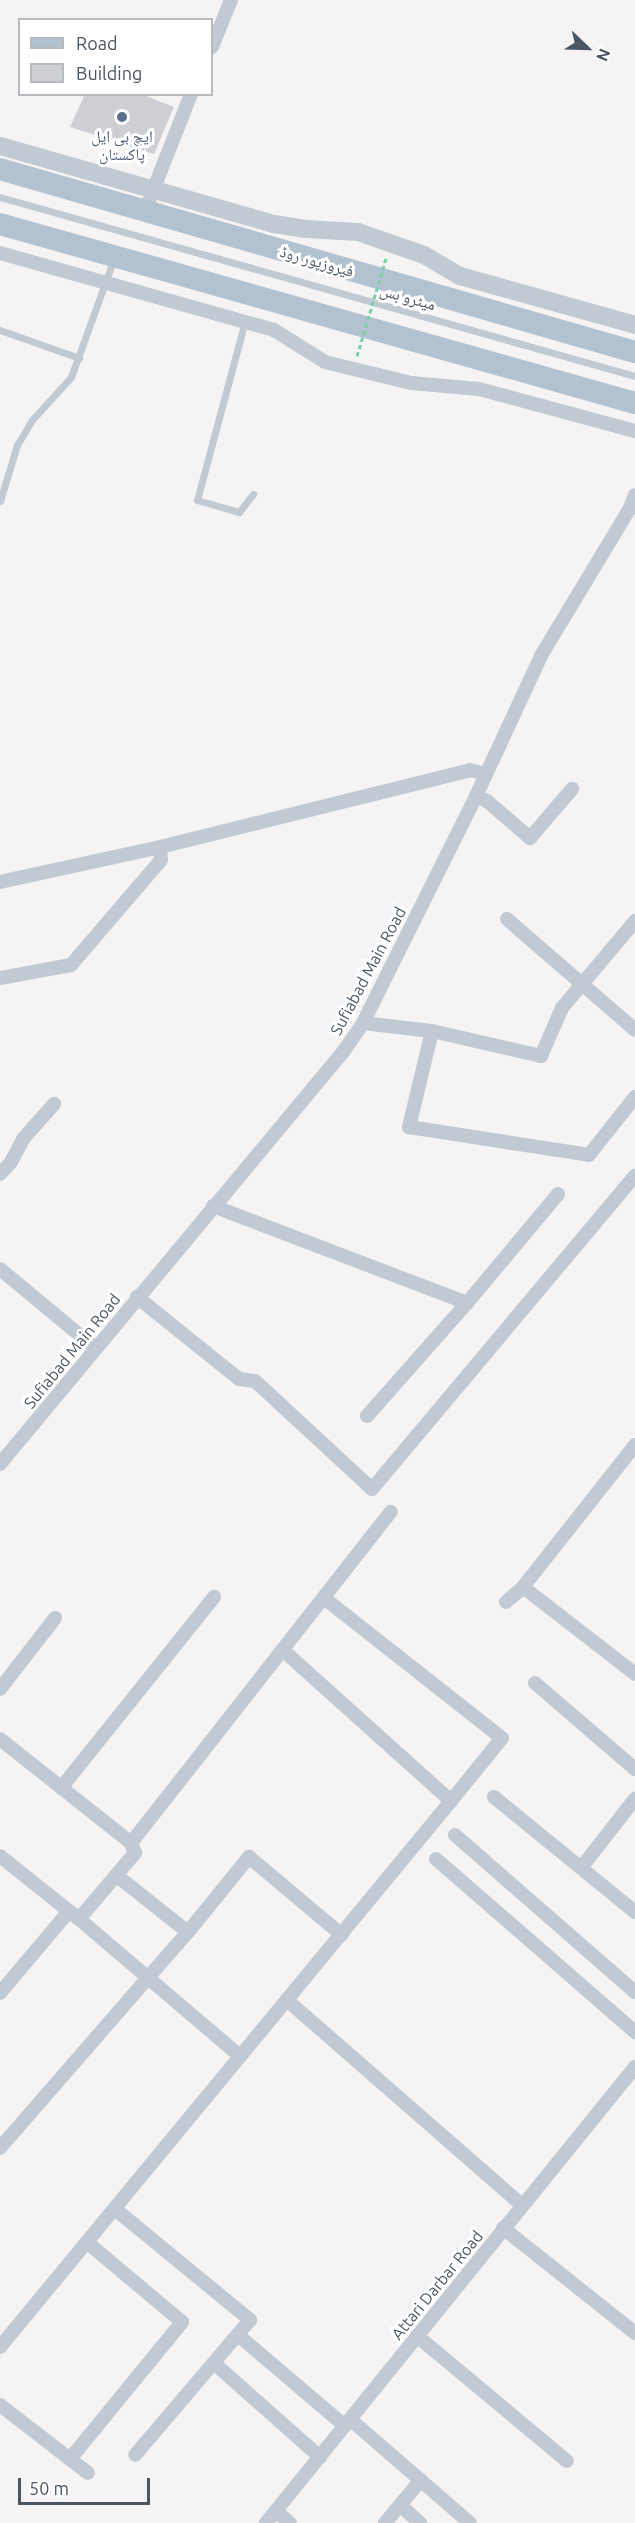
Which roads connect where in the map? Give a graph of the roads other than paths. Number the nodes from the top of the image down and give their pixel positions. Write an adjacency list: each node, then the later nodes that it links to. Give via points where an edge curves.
1 (231, 0): 2 (street)
2 (213, 45)
3 (190, 96): 6 (street)
4 (0, 146): 6 (street)
5 (0, 169): 8 (main road, فیروزپور روڈ)
6 (151, 189): 8 (street); 14 (street, via 294,228 358,232 424,255 460,276)
7 (0, 197): 18 (lane, میٹرو بس)
8 (145, 211): 16 (main road, فیروزپور روڈ)
9 (0, 224): 11 (main road)
10 (0, 253): 12 (street)
11 (115, 256): 12 (lane); 19 (main road)
12 (107, 281): 13 (street); 17 (lane)
13 (245, 321): 21 (street, via 274,330 325,362 411,383 479,389); 23 (lane, via 197,500 239,512)
14 (635, 326)
15 (0, 330): 17 (lane)
16 (635, 352)
17 (79, 358): 25 (lane, via 71,377 32,420 17,445)
18 (635, 376)
19 (603, 394): 20 (main road); 21 (street)
20 (635, 403)
21 (594, 420): 22 (street)
22 (635, 431)
23 (252, 494)
24 (635, 495): 26 (street, Sufiabad Main Road, via 542,654)
25 (0, 501)
26 (485, 774): 28 (street, Sufiabad Main Road); 29 (street, via 470,770)
27 (572, 789): 28 (street, via 530,838)
28 (476, 796): 35 (street, Sufiabad Main Road)
29 (160, 847): 30 (street); 33 (street, via 160,860 71,965)
30 (0, 882)
31 (507, 919): 34 (street)
32 (635, 921): 34 (street)
33 (0, 978)
34 (581, 985): 36 (street); 37 (street, via 562,1008 542,1056)
35 (363, 1023): 37 (street); 43 (street, Sufiabad Main Road)
36 (635, 1030)
37 (432, 1031): 38 (street, via 409,1127 589,1155)
38 (635, 1097)
39 (54, 1104): 40 (street, via 23,1139)
40 (0, 1174)
41 (635, 1176): 45 (street, via 372,1489 255,1381 239,1379)
42 (558, 1194): 46 (street)
43 (213, 1206): 45 (street, Sufiabad Main Road); 46 (street)
44 (0, 1269): 47 (street)
45 (137, 1297): 47 (street, Sufiabad Main Road)
46 (467, 1303): 48 (street)
47 (95, 1348): 50 (street, Sufiabad Main Road)
48 (367, 1416)
49 (635, 1445): 52 (street)
50 (0, 1464)
51 (391, 1512): 54 (street)
52 (523, 1587): 55 (street); 58 (street)
53 (214, 1597): 63 (street)
54 (324, 1598): 57 (street); 66 (street, via 502,1738)
55 (506, 1602)
56 (55, 1618): 60 (street)
57 (283, 1650): 66 (street); 68 (street)
58 (635, 1674)
59 (535, 1683): 62 (street)
60 (0, 1689)
61 (0, 1739): 63 (street)
62 (635, 1768)
63 (61, 1788): 68 (street)
64 (494, 1797): 71 (street)
65 (635, 1799): 71 (street)
66 (451, 1801): 76 (street)
67 (455, 1834): 78 (street)
68 (131, 1843): 72 (street, via 135,1853)
69 (436, 1859): 81 (street)
70 (3, 1863): 74 (street)
71 (581, 1868): 73 (street)
72 (116, 1875): 74 (street); 75 (street)
73 (635, 1912)
74 (74, 1916): 77 (street); 79 (street)
75 (188, 1932): 76 (street, via 249,1857); 77 (street)
76 (342, 1935): 80 (street)
77 (146, 1977): 82 (street); 84 (street)
78 (635, 1992)
79 (0, 1993)
80 (288, 2001): 82 (street); 85 (street)
81 (635, 2032)
82 (239, 2055): 86 (street)
83 (635, 2067): 85 (street, Attari Darbar Road)
84 (0, 2148)
85 (522, 2205): 87 (street, Attari Darbar Road)
86 (115, 2209): 88 (street); 90 (street, via 250,2320)
87 (503, 2228): 89 (street); 91 (street, Attari Darbar Road)
88 (88, 2242): 92 (street); 98 (street, via 182,2322)
89 (635, 2333)
90 (238, 2335): 93 (street); 95 (street)
91 (417, 2336): 95 (street, Attari Darbar Road); 99 (street)
92 (0, 2347)
93 (214, 2363): 96 (street); 97 (street)
94 (0, 2405): 98 (street)
95 (348, 2423): 97 (street, Attari Darbar Road); 101 (street)
96 (135, 2455)
97 (320, 2457): 103 (street, Attari Darbar Road)
98 (70, 2459): 100 (street)
99 (567, 2461)
100 (88, 2473)
101 (421, 2480): 102 (street); 108 (street)
102 (400, 2505): 106 (street); 107 (street)
103 (276, 2511): 104 (street, Attari Darbar Road); 105 (street)
104 (266, 2523)
105 (290, 2523)
106 (386, 2523)
107 (420, 2523)
108 (470, 2523)

